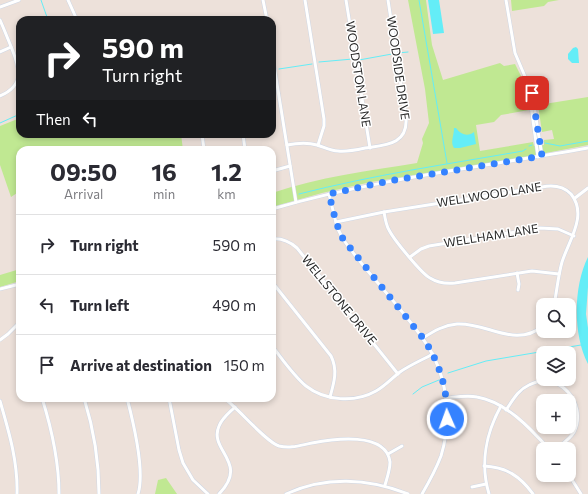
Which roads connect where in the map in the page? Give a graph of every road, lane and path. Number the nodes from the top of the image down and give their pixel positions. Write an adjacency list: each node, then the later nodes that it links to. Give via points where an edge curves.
1 (19, 0): 8 (street)
2 (68, 0): 9 (street)
3 (263, 0): 10 (street)
4 (305, 0): 20 (street, via 324,119)
5 (346, 0): 21 (street, WOODSTON LANE)
6 (388, 0): 21 (street, WOODSIDE DRIVE, via 406,125 402,135 395,142)
7 (506, 0): 16 (street, via 515,53)
8 (0, 7)
9 (74, 16)
10 (266, 16)
11 (0, 20): 12 (street)
12 (11, 47): 13 (street); 14 (street)
13 (0, 52)
14 (16, 61)
15 (276, 78): 19 (street)
16 (528, 82): 23 (street, via 533,97); 24 (street)
17 (16, 83): 18 (street)
18 (0, 96)
19 (287, 145): 20 (street, WOODSIDE DRIVE); 25 (street)
20 (318, 145): 21 (street, WOODSIDE DRIVE, via 340,152)
21 (370, 148)
22 (588, 148): 23 (street)
23 (542, 156): 24 (street)
24 (538, 157): 28 (street, via 389,181)
25 (290, 166): 26 (street); 30 (street)
26 (276, 170)
27 (588, 188): 29 (street)
28 (329, 194): 30 (street); 33 (street)
29 (575, 198): 32 (street, WELLWOOD LANE, via 561,188 545,186); 34 (street, via 580,216)
30 (296, 202): 31 (street)
31 (276, 208)
32 (384, 212): 33 (street, WELLWOOD LANE); 36 (street, via 390,231)
33 (336, 222): 46 (street, via 347,245)
34 (574, 236): 36 (street, WELLHAM LANE, via 558,229 540,228 429,246); 38 (street)
35 (276, 239): 50 (street, WELLSTONE DRIVE, via 287,240 297,248)
36 (410, 257): 37 (street, via 426,275 442,282 455,283)
37 (517, 273): 38 (street, via 536,270); 42 (street)
38 (559, 274): 43 (street)
39 (16, 285): 41 (street)
40 (276, 287): 51 (street, via 331,356 335,374)
41 (0, 289)
42 (518, 290)
43 (555, 298)
44 (16, 326): 47 (street)
45 (536, 330): 46 (street, via 516,336 455,324 440,328)
46 (423, 338): 49 (street)
47 (0, 340)
48 (276, 351): 51 (street, via 306,386)
49 (432, 354): 50 (street); 52 (street, via 443,380)
50 (398, 374): 51 (street, via 366,396 348,399)
51 (330, 397)
52 (446, 398): 59 (street, via 479,397); 79 (street, via 447,426 442,451)
53 (0, 401): 71 (street, via 14,453)
54 (43, 402): 72 (street, via 54,444)
55 (85, 402): 73 (street, via 96,444)
56 (128, 402): 74 (street, via 138,453)
57 (170, 402): 75 (street, via 182,460 190,475)
58 (229, 402): 60 (street)
59 (501, 406): 61 (street); 66 (street, via 489,432)
60 (235, 407): 65 (street, via 269,440 279,446 360,440 376,442); 76 (street, via 222,420 218,430 218,439 231,472 229,482)
61 (506, 410): 62 (street); 63 (street, via 520,391 533,383 549,381 564,387 575,400 578,418 573,433)
62 (542, 442)
63 (563, 442)
64 (402, 446): 65 (street)
65 (388, 454): 69 (street, via 390,465)
66 (484, 466): 68 (street); 81 (street, via 497,467 509,472 522,481)
67 (573, 482): 82 (street)
68 (486, 484): 70 (street); 80 (street)
69 (385, 486): 77 (street, via 364,482 331,482 304,487); 78 (street)
70 (472, 487)
71 (17, 494)
72 (59, 494)
73 (99, 494)
74 (138, 494)
75 (208, 494)
76 (219, 494)
77 (286, 494)
78 (408, 494)
79 (422, 494)
80 (489, 494)
81 (533, 494)
82 (581, 494)

